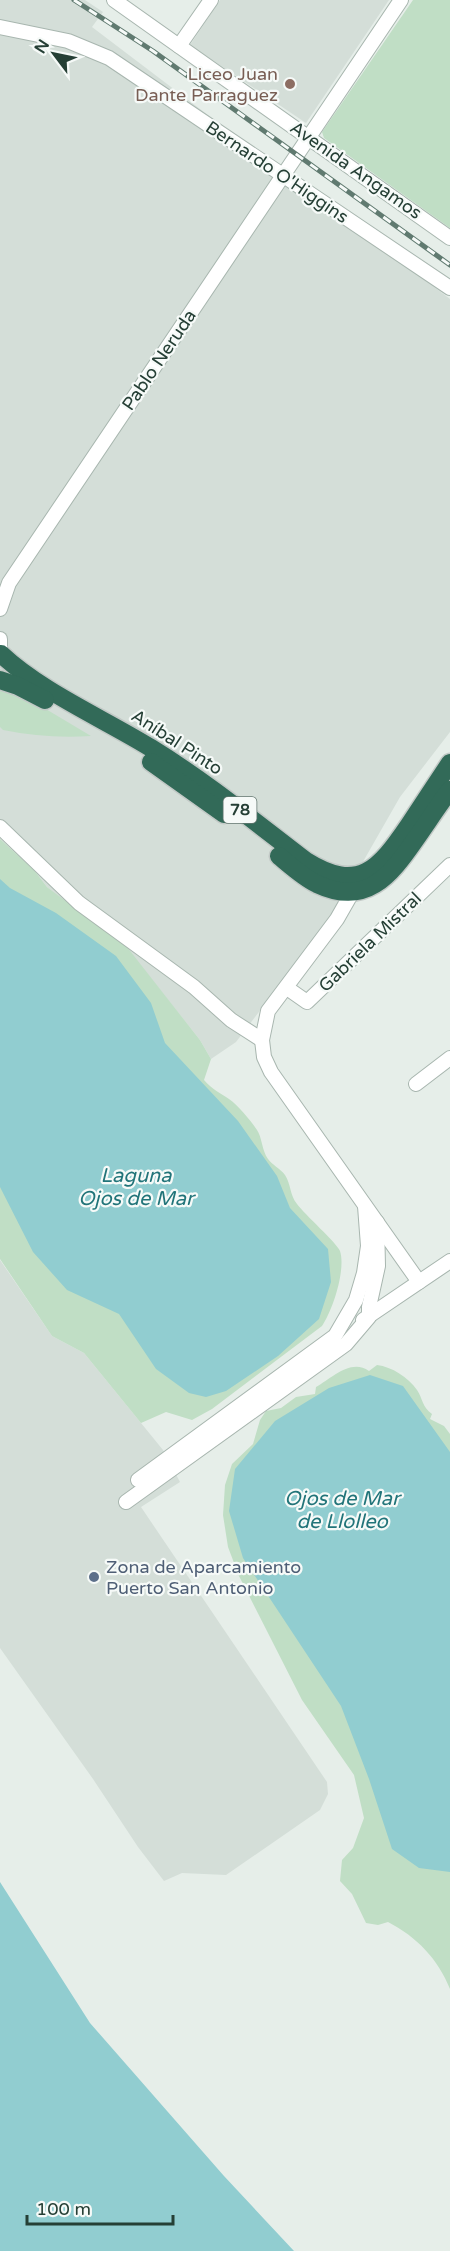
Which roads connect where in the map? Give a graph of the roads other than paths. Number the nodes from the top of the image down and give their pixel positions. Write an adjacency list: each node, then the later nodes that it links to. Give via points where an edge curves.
1 (114, 0): 5 (street, Avenida Angamos)
2 (210, 0): 5 (street)
3 (402, 0): 6 (street, Pablo Neruda)
4 (0, 27): 7 (street, Bernardo O'Higgins, via 96,51)
5 (179, 46): 6 (street, Avenida Angamos)
6 (309, 137): 7 (street, Pablo Neruda); 8 (street, Avenida Angamos)
7 (283, 176): 9 (street, Bernardo O'Higgins); 10 (street, Pablo Neruda)
8 (450, 238)
9 (450, 288)
10 (4, 586): 11 (street, Pablo Neruda)
11 (0, 609)
12 (0, 639): 13 (street)
13 (0, 655): 19 (highway, Aníbal Pinto / 78, via 179,765 320,870)
14 (0, 680): 19 (highway, Aníbal Pinto / 78, via 28,690 151,762 315,883 334,889)
15 (450, 763): 19 (highway, via 388,855)
16 (450, 790): 19 (highway, Aníbal Pinto / 78, via 393,871 377,883)
17 (0, 827): 21 (street, via 79,903)
18 (450, 865): 20 (street, Gabriela Mistral, via 307,1002)
19 (356, 883): 20 (street, via 337,919)
20 (287, 988): 21 (street, via 268,1011)
21 (262, 1040): 24 (street, via 271,1072)
22 (450, 1058): 23 (street)
23 (416, 1084)
24 (363, 1202): 25 (street); 29 (street, via 368,1232 364,1274 356,1300)
25 (377, 1221): 27 (street); 28 (street, via 378,1266)
26 (450, 1262): 27 (street)
27 (419, 1282): 28 (street)
28 (369, 1317): 29 (street); 31 (street, via 346,1344)
29 (335, 1336): 30 (street)
30 (138, 1480)
31 (126, 1502)

